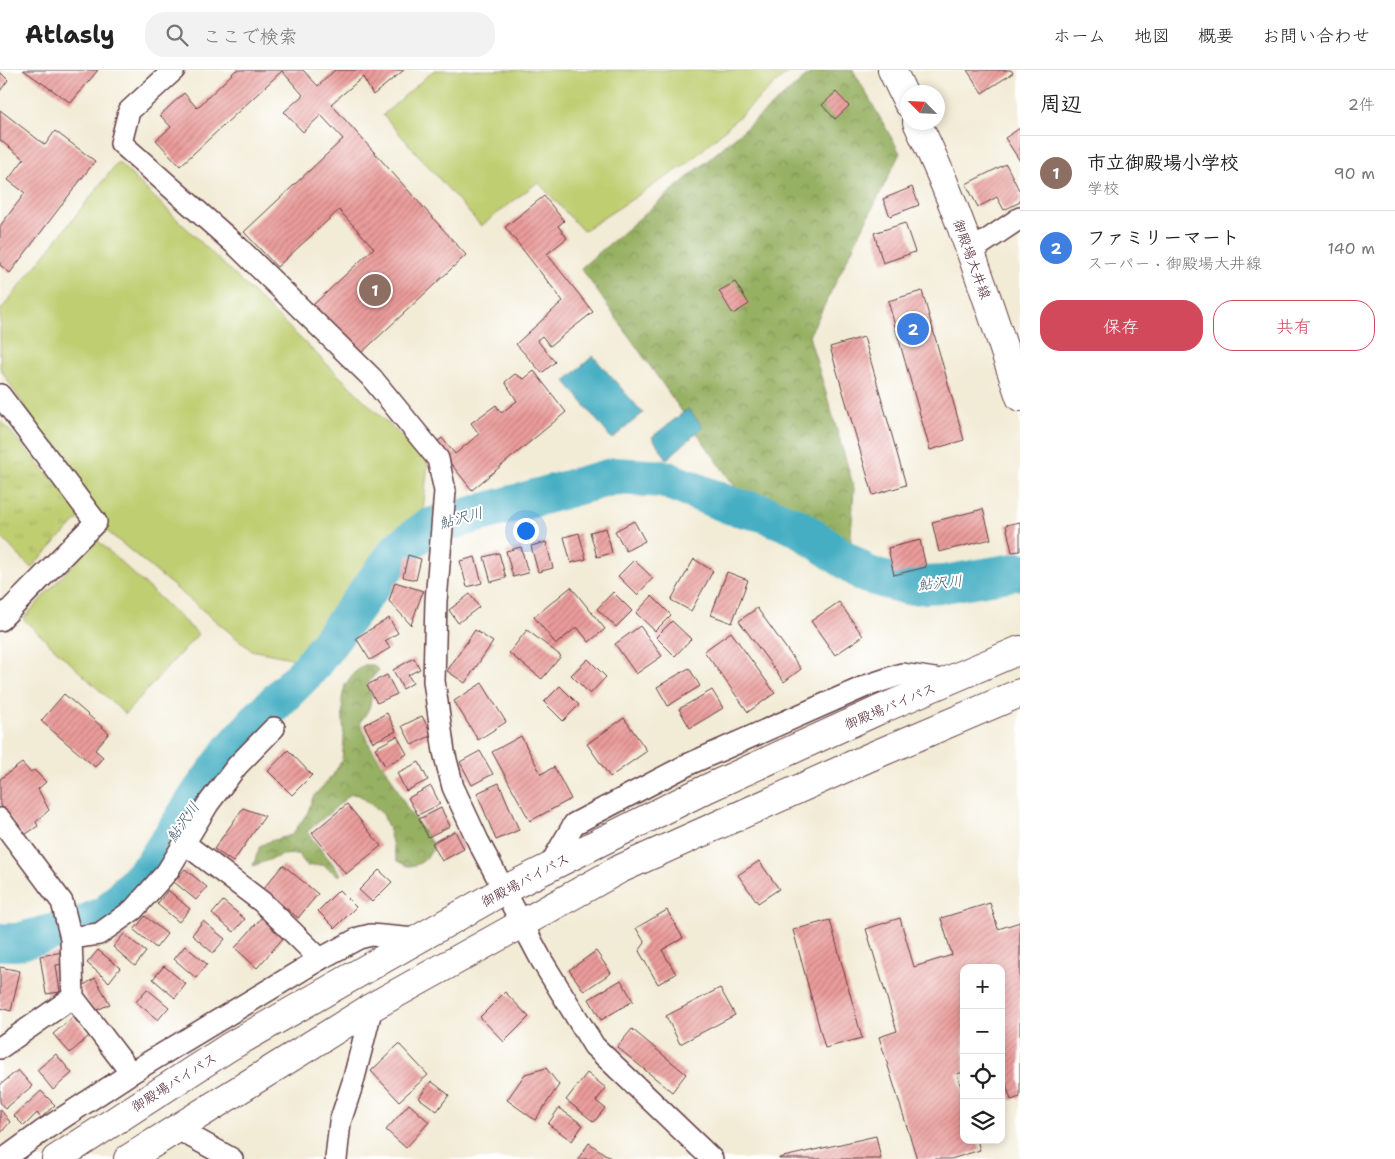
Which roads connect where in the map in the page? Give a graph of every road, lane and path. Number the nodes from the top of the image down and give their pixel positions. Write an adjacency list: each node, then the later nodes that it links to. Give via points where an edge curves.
1 (174, 70): 15 (street, via 129,111 121,143 238,247 371,377 438,459 445,492 436,601 434,681 444,752 453,787)
2 (892, 70): 3 (main road)
3 (900, 86)
4 (921, 130): 6 (main road, 御殿場大井線)
5 (1020, 218): 6 (street)
6 (971, 250): 8 (main road, 御殿場大井線)
7 (0, 395): 9 (street, via 96,522)
8 (1020, 397)
9 (0, 620)
10 (1020, 650): 15 (main road, 御殿場バイパス, via 706,789)
11 (1020, 693): 16 (main road, via 620,869)
12 (274, 728): 14 (street, via 237,766)
13 (0, 820): 17 (street, via 62,902)
14 (184, 843): 17 (street, via 167,872 133,910 99,934); 19 (street, via 262,902)
15 (504, 890): 16 (street); 18 (main road, 御殿場バイパス)
16 (522, 924): 21 (main road); 30 (street, via 594,1046)
17 (71, 938): 20 (street)
18 (416, 939): 19 (street, via 365,936); 26 (main road, 御殿場バイパス, via 229,1047)
19 (320, 959): 23 (street)
20 (73, 997): 22 (street); 23 (street)
21 (372, 1007): 24 (main road); 29 (street, via 340,1122)
22 (0, 1048)
23 (131, 1073): 25 (street)
24 (176, 1128): 27 (main road); 28 (street)
25 (4, 1159)
26 (56, 1159)
27 (128, 1159)
28 (232, 1159)
29 (336, 1159)
30 (712, 1159)

